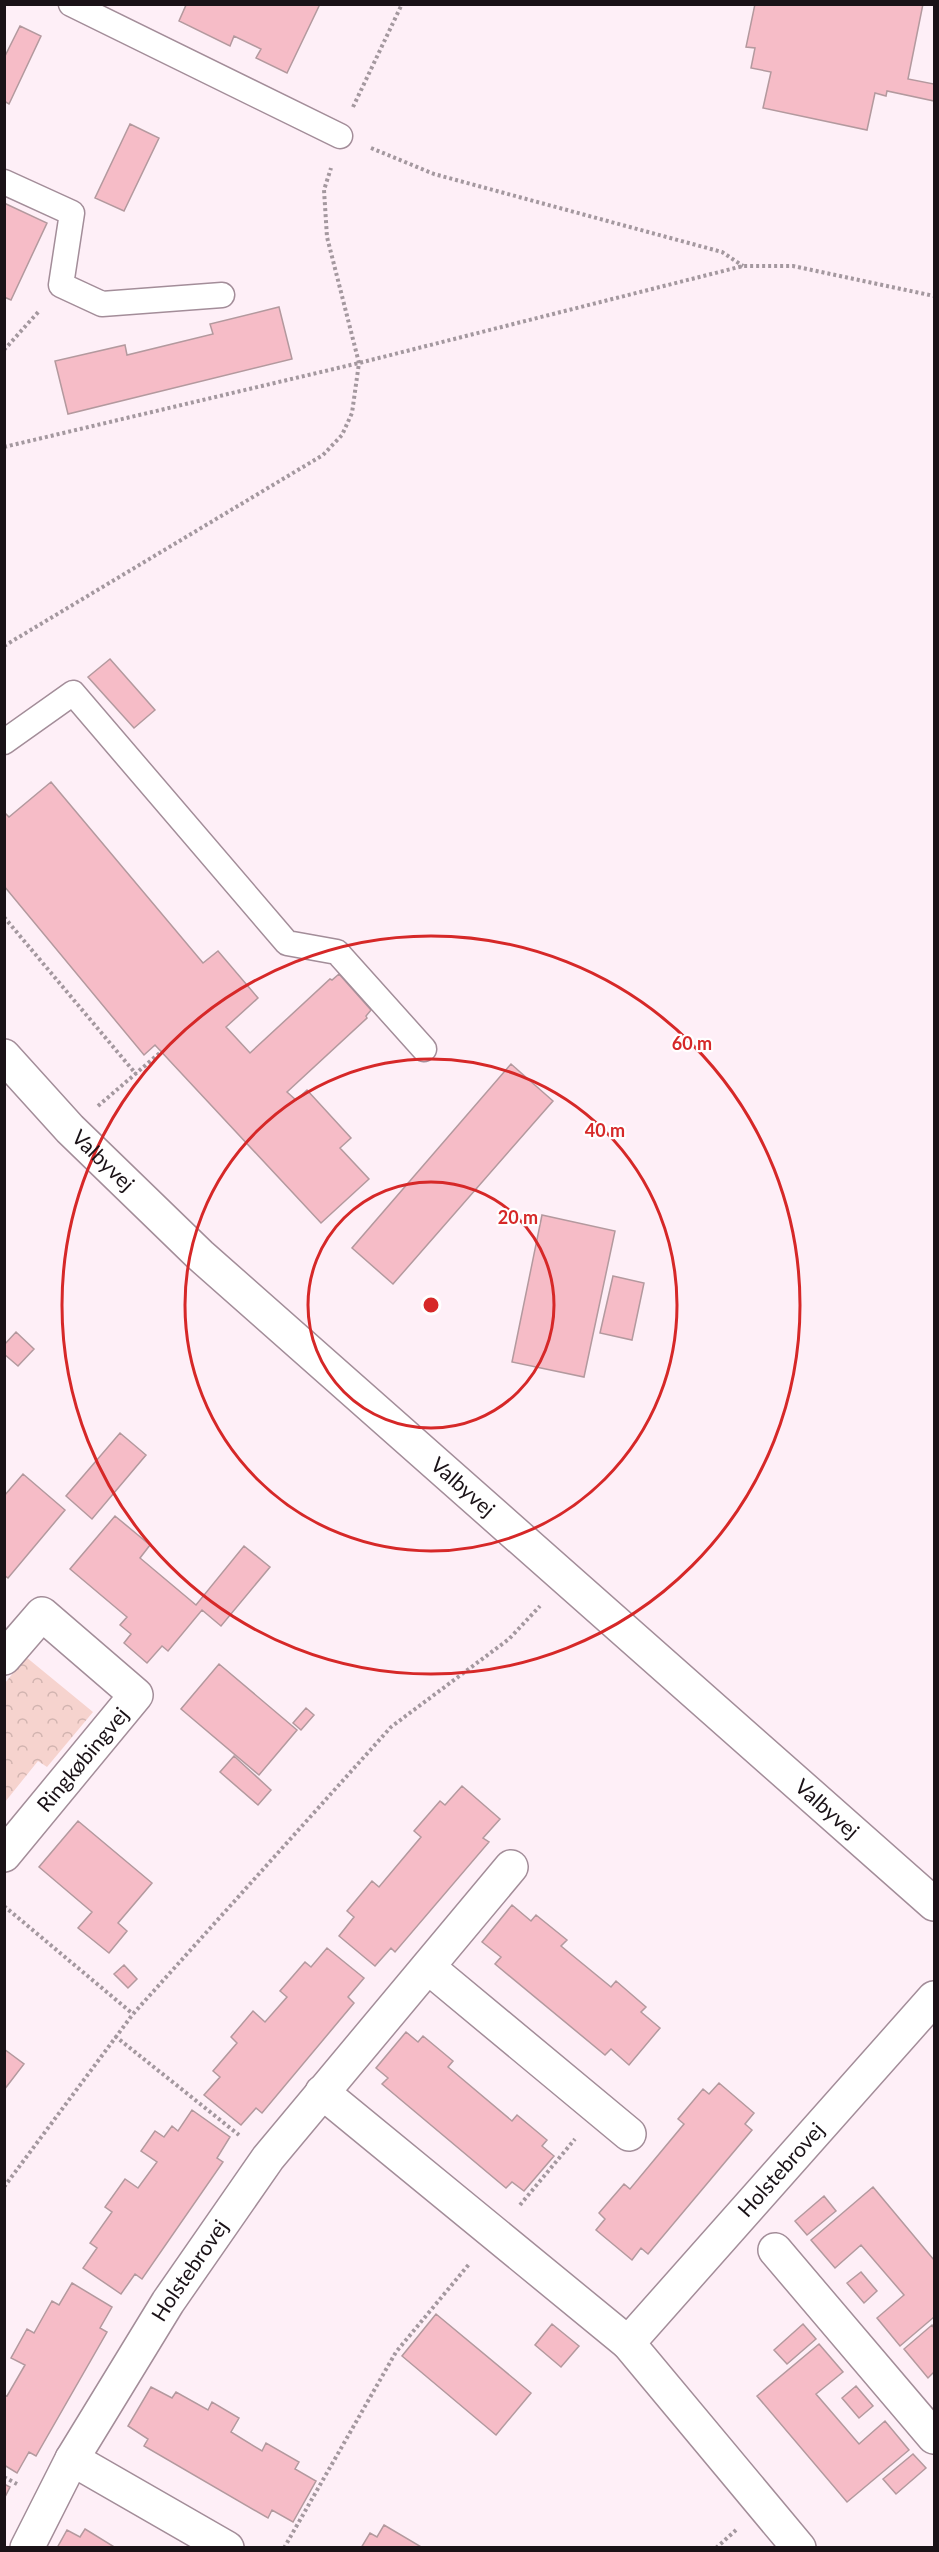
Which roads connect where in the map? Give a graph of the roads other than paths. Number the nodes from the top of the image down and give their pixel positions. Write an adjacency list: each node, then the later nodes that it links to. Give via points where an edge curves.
1 (71, 4): 2 (lane)
2 (340, 136)
3 (4, 182): 4 (lane, via 72,213 61,285 102,304)
4 (222, 295)
5 (4, 742): 6 (lane, via 73,693 287,943 337,952)
6 (424, 1049)
7 (4, 1056): 11 (street, Valbyvej, via 70,1129 200,1255)
8 (4, 1658): 9 (street, Ringkøbingvej, via 42,1614 136,1695)
9 (4, 1855)
10 (511, 1867): 12 (street, Holstebrovej)
11 (934, 1904)
12 (428, 1966): 14 (street, Holstebrovej); 15 (street)
13 (934, 1998): 17 (street, Holstebrovej)
14 (322, 2092): 17 (street); 19 (street, Holstebrovej, via 268,2158 168,2302)
15 (629, 2134)
16 (775, 2250): 18 (street)
17 (628, 2343): 22 (street)
18 (934, 2437)
19 (72, 2459): 20 (street, Holstebrovej); 21 (street)
20 (27, 2547)
21 (226, 2547)
22 (799, 2547)

